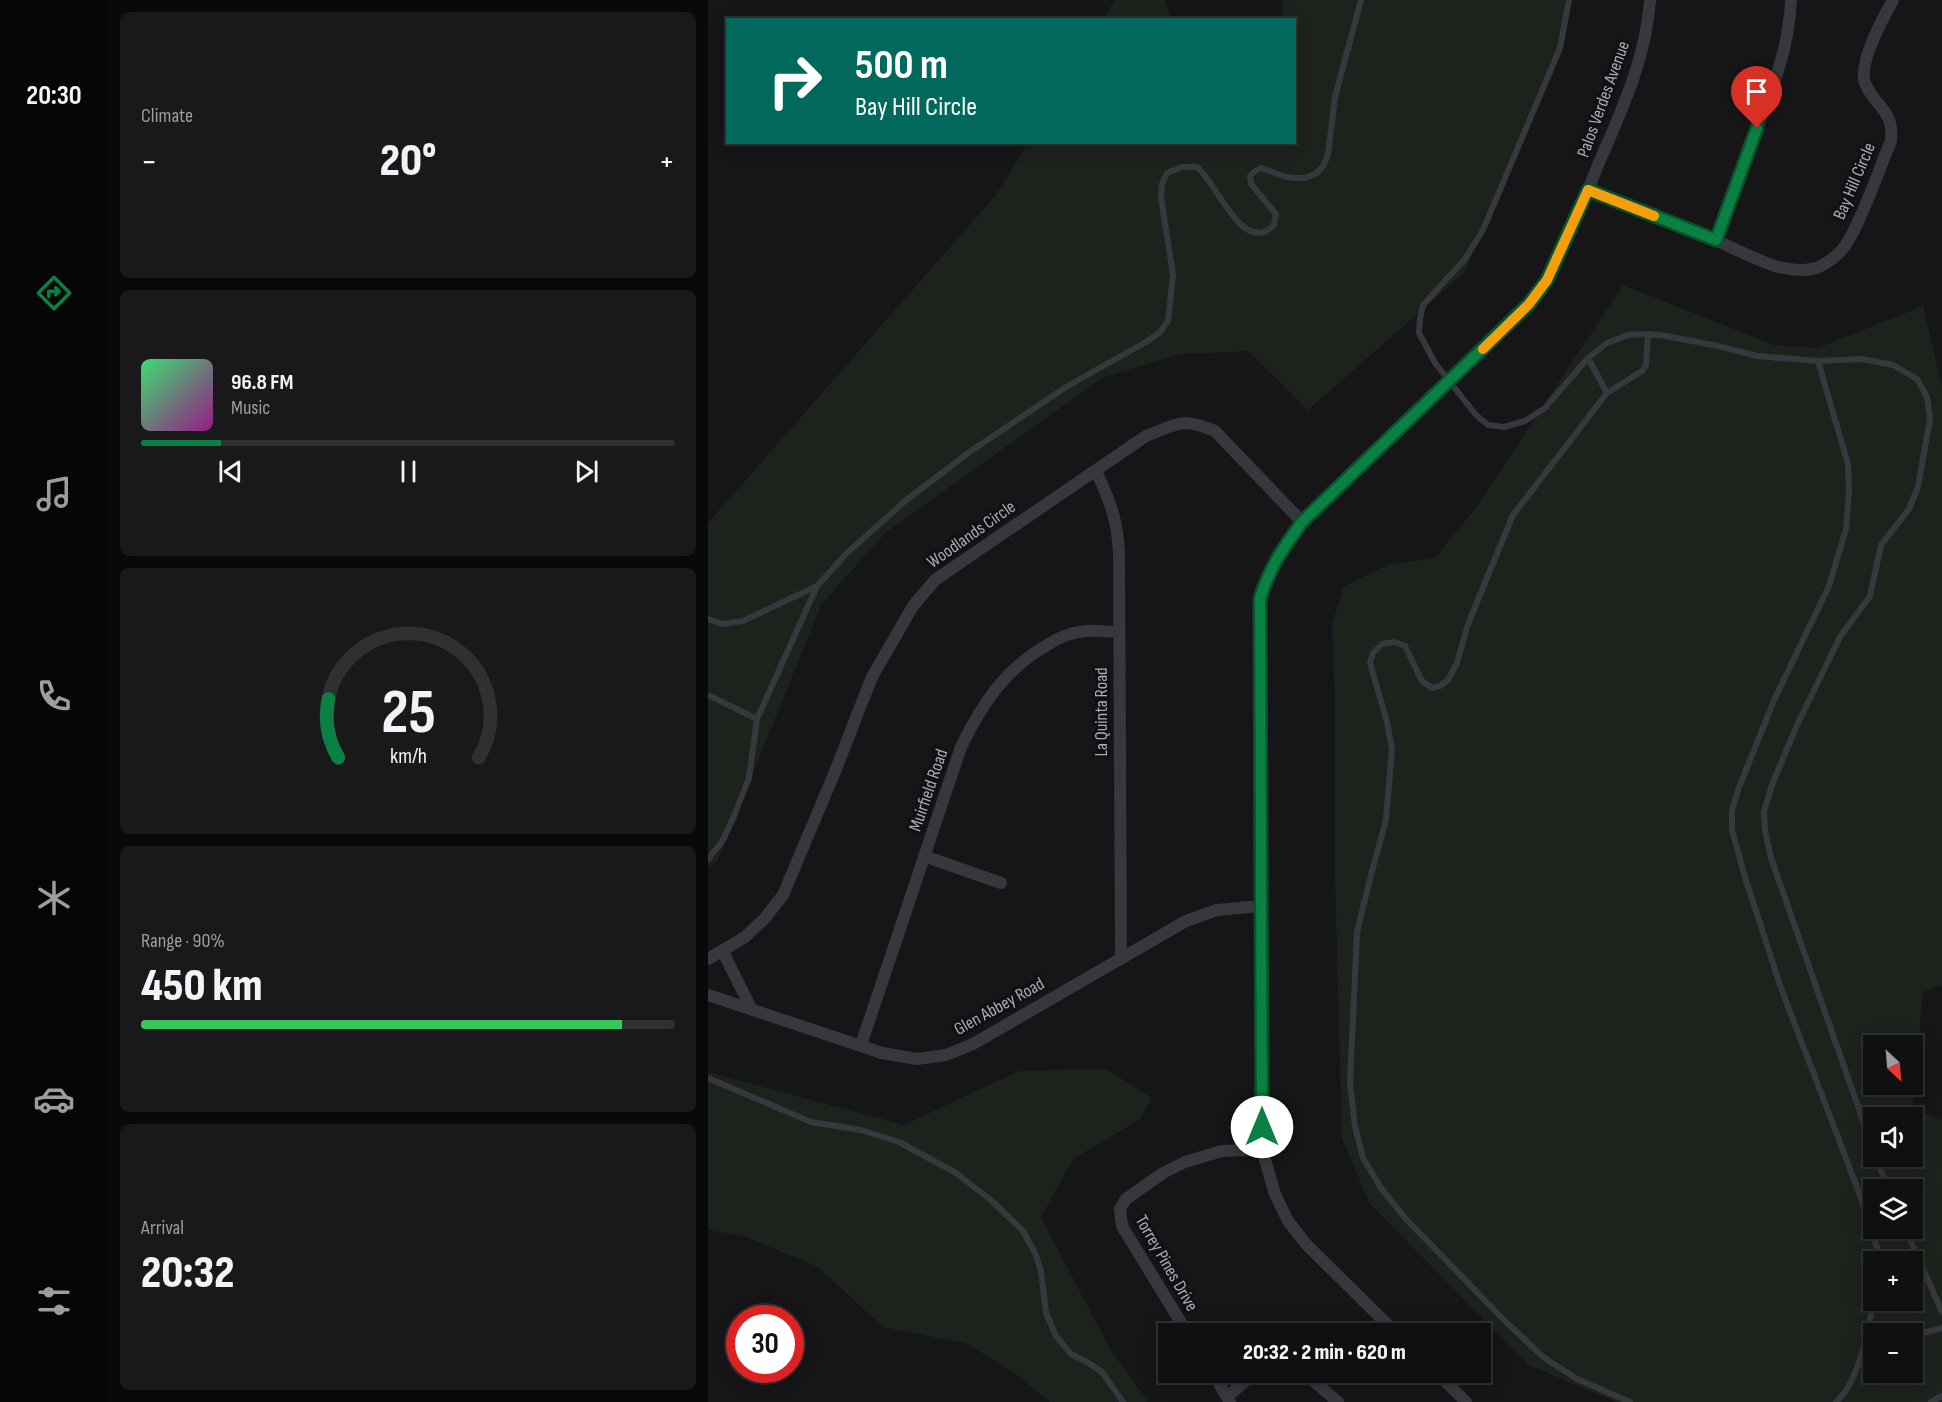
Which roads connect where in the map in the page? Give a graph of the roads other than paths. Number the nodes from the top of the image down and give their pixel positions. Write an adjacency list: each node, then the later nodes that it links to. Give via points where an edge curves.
1 (1361, 0): 15 (lane, via 1335,97 1328,155 1323,166 1305,178 1286,177 1261,168 1250,176 1251,184 1276,214 1274,225 1263,232 1247,231 1197,167 1182,167 1167,174 1161,196 1172,291 1168,321 1159,333 1066,387 971,451 905,501)
2 (1569, 0): 11 (lane, via 1560,48 1483,230 1465,259 1423,305 1419,333)
3 (1650, 0): 6 (street, Palos Verdes Avenue, via 1640,58)
4 (1791, 0): 7 (street, via 1787,36 1771,96)
5 (1893, 0): 7 (street, Bay Hill Circle, via 1869,48 1864,69 1864,81 1892,127 1891,141 1852,233 1839,252 1813,269 1787,268 1761,261)
6 (1588, 190): 7 (street, Bay Hill Circle); 11 (street, Palos Verdes Avenue, via 1547,280 1529,304)
7 (1716, 240)
8 (1648, 334): 9 (lane, via 1628,335 1607,343); 10 (lane, via 1757,356); 12 (lane, via 1642,371)
9 (1588, 358): 11 (lane, via 1545,408 1525,421 1504,427 1488,425 1476,415); 12 (lane)
10 (1818, 361): 31 (lane, via 1862,359 1893,365 1917,379 1927,397 1930,419 1912,502 1881,545 1870,596 1840,637 1773,782 1764,812 1771,858); 34 (lane, via 1848,464 1846,529 1829,586 1775,698 1738,790 1732,830 1781,988 1860,1195)
11 (1450, 381): 14 (street, Palos Verdes Avenue)
12 (1607, 393): 50 (lane, via 1513,515 1448,680 1432,688 1422,681 1405,646 1395,642 1382,644 1370,663 1392,749 1386,820 1358,932 1350,1083 1363,1158 1406,1219 1543,1357 1577,1379)
13 (1096, 471): 14 (street, Woodlands Circle, via 1146,436 1182,422 1198,424 1215,431); 17 (street, La Quinta Road, via 1113,506 1118,529); 24 (street, Woodlands Circle, via 935,580 922,593 872,677 783,895 758,925)
14 (1302, 522): 23 (street, Palos Verdes Avenue, via 1277,557 1260,598)
15 (817, 585): 16 (lane, via 743,621 722,624); 19 (lane)
16 (708, 619)
17 (1118, 632): 20 (street, Muirfield Road, via 1084,631 1061,637 1027,657 1002,680 976,717 962,747); 25 (street, La Quinta Road)
18 (708, 695): 19 (lane)
19 (757, 719): 21 (lane, via 749,778 722,842)
20 (924, 856): 22 (street); 29 (street, Muirfield Road)
21 (708, 859)
22 (1002, 883)
23 (1261, 906): 25 (street, Glen Abbey Road, via 1217,910 1186,921); 32 (street, Palos Verdes Avenue)
24 (723, 952): 26 (street, Woodlands Circle); 28 (street)
25 (1121, 957): 29 (street, Glen Abbey Road, via 973,1044 946,1055 917,1059)
26 (708, 960)
27 (708, 995): 28 (street, Glen Abbey Road)
28 (750, 1008): 29 (street, Glen Abbey Road)
29 (861, 1045)
30 (708, 1078): 47 (lane, via 811,1122 861,1130 899,1142 956,1173 992,1201 1023,1231 1035,1253 1046,1313 1056,1336 1071,1354 1102,1372)
31 (1863, 1121)
32 (1262, 1149): 36 (street, Torrey Pines Drive, via 1222,1151 1185,1162 1126,1199 1120,1209 1122,1226); 37 (street, Palos Verdes Avenue, via 1275,1194 1288,1221)
33 (1910, 1239): 35 (lane)
34 (1876, 1251)
35 (1942, 1312)
36 (1181, 1323)
37 (1386, 1323)
38 (1942, 1328): 39 (lane)
39 (1923, 1333)
40 (1863, 1350): 51 (lane, via 1843,1396)
41 (1219, 1383): 46 (street)
42 (1245, 1383): 46 (street)
43 (1316, 1383): 48 (street)
44 (1447, 1383): 49 (street)
45 (1942, 1396): 52 (lane)
46 (1229, 1400)
47 (1123, 1402)
48 (1338, 1402)
49 (1466, 1402)
50 (1630, 1402)
51 (1836, 1402)
52 (1931, 1402)

